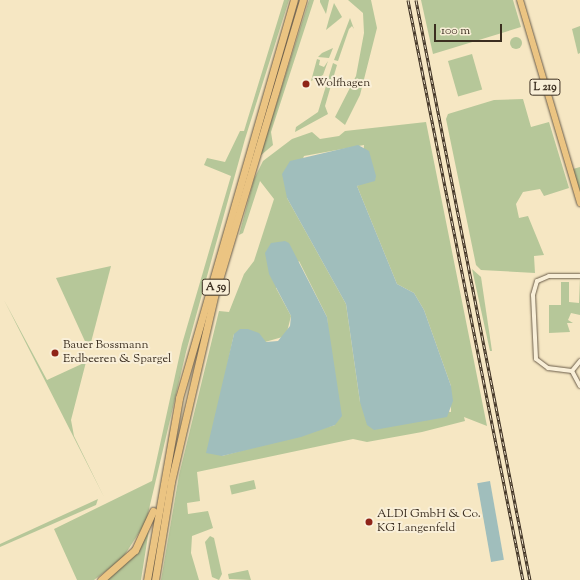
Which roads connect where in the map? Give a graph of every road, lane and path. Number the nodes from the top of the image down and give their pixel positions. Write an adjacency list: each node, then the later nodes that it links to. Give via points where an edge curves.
1 (294, 0): 9 (highway, A 59, via 200,315)
2 (303, 0): 12 (highway, A 59, via 214,293 174,467)
3 (520, 0): 4 (main road, L 219)
4 (580, 203)
5 (580, 276): 7 (street, via 549,276 537,281 533,295 536,359 548,368)
6 (580, 361): 7 (street)
7 (572, 371): 8 (street)
8 (580, 386)
9 (162, 484): 10 (highway, via 147,528 135,550); 11 (highway, A 59)
10 (101, 580)
11 (147, 580)
12 (155, 580)

